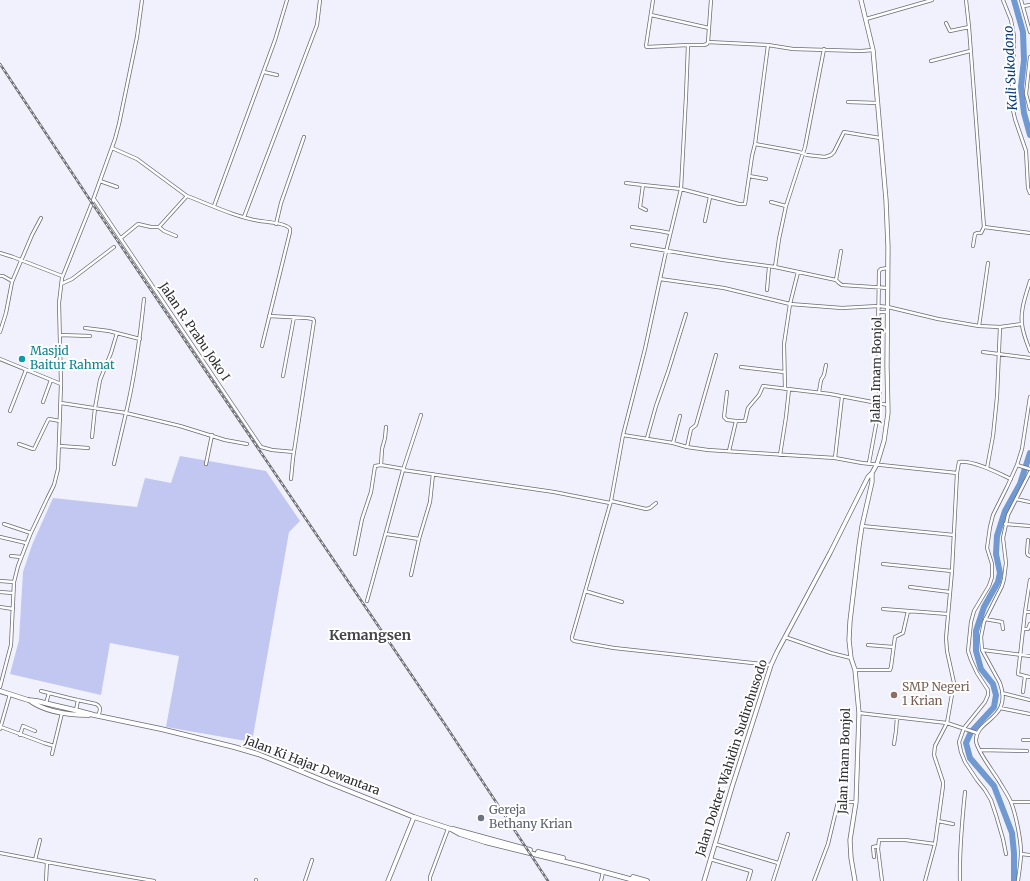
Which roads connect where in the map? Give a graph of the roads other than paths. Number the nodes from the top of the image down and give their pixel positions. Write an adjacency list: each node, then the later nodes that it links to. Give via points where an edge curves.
1 (142, 0): 35 (street, via 119,124)
2 (287, 0): 27 (street)
3 (320, 0): 53 (street, via 317,25)
4 (653, 0): 13 (street)
5 (711, 0): 17 (street)
6 (861, 0): 14 (main road, Jalan Imam Bonjol)
7 (932, 0): 14 (street)
8 (966, 0): 16 (street)
9 (1002, 0): 43 (street, via 1011,20 1014,36 1011,104 1026,151)
10 (1021, 0): 12 (street)
11 (1030, 5): 12 (street)
12 (1024, 6): 18 (street)
13 (651, 15): 17 (street); 20 (street, via 646,46)
14 (866, 19): 23 (main road, Jalan Imam Bonjol)
15 (946, 22): 16 (street, via 950,31)
16 (969, 26): 24 (street)
17 (709, 28): 19 (street)
18 (1030, 32)
19 (708, 42): 20 (street, via 704,45); 21 (street)
20 (688, 45): 44 (street)
21 (768, 45): 22 (street); 34 (street)
22 (824, 49): 23 (street); 36 (street)
23 (873, 50): 30 (main road, Jalan Imam Bonjol)
24 (970, 51): 26 (street); 59 (street)
25 (1030, 57): 31 (street, via 1026,94)
26 (931, 61)
27 (264, 72): 28 (street); 50 (street)
28 (277, 75)
29 (848, 102): 30 (street)
30 (878, 103): 33 (main road, Jalan Imam Bonjol)
31 (1030, 109)
32 (304, 137): 56 (street)
33 (880, 138): 36 (street, via 844,132 831,155 825,157); 74 (main road, Jalan Imam Bonjol, via 886,200)
34 (754, 144): 36 (street); 37 (street)
35 (112, 148): 39 (street); 46 (street, via 137,159)
36 (803, 154): 51 (street)
37 (749, 176): 38 (street); 47 (street, via 745,204)
38 (766, 179)
39 (100, 181): 42 (street); 48 (street)
40 (626, 183): 41 (street)
41 (643, 185): 44 (street); 52 (street, via 640,207)
42 (117, 186)
43 (1029, 188): 45 (street)
44 (681, 189): 47 (street); 61 (street)
45 (1030, 193)
46 (187, 196): 50 (street); 57 (street)
47 (710, 197): 55 (street)
48 (94, 199): 63 (street, Jalan R. Prabu Joko I); 77 (street)
49 (771, 202): 51 (street)
50 (214, 206): 53 (street)
51 (786, 206): 73 (street)
52 (646, 210)
53 (244, 217): 56 (street)
54 (40, 218): 70 (street)
55 (705, 221)
56 (276, 224): 93 (street, via 286,226 290,230)
57 (159, 227): 62 (street); 63 (street, via 138,224)
58 (632, 227): 61 (street)
59 (984, 227): 60 (street); 65 (street, via 981,233 975,234)
60 (1030, 233)
61 (670, 234): 67 (street)
62 (176, 236)
63 (121, 238): 147 (street, Jalan R. Prabu Joko I, via 261,447)
64 (632, 245): 67 (street)
65 (973, 246)
66 (114, 247): 82 (street, via 72,279)
67 (666, 250): 72 (street); 78 (street)
68 (841, 251): 79 (street)
69 (0, 253): 70 (street)
70 (21, 260): 77 (street); 81 (street)
71 (988, 262): 96 (street)
72 (769, 267): 73 (street); 85 (street)
73 (775, 267): 75 (street)
74 (888, 268): 83 (street, via 879,271); 84 (main road, Jalan Imam Bonjol)
75 (798, 272): 79 (street); 87 (street)
76 (0, 276): 81 (street)
77 (62, 277): 82 (street)
78 (660, 279): 87 (street, via 724,288); 137 (street)
79 (836, 280): 83 (street, via 842,285)
80 (1030, 281): 95 (street, via 1022,311)
81 (12, 282): 99 (street)
82 (61, 283): 101 (street)
83 (879, 287): 84 (street); 88 (street)
84 (888, 288): 89 (main road, Jalan Imam Bonjol)
85 (767, 290)
86 (144, 300): 103 (street)
87 (790, 304): 88 (street, via 842,308); 114 (street, via 784,344)
88 (878, 306): 89 (street); 90 (street)
89 (888, 307): 91 (main road, Jalan Imam Bonjol); 96 (street)
90 (878, 312): 91 (street); 126 (street)
91 (887, 312): 127 (main road, Jalan Imam Bonjol)
92 (686, 314): 139 (street)
93 (270, 316): 94 (street); 104 (street)
94 (294, 317): 115 (street); 147 (street, via 312,318 314,321)
95 (1022, 324): 97 (street); 105 (street)
96 (979, 326): 97 (street)
97 (1000, 327): 107 (street)
98 (86, 328): 100 (street)
99 (0, 332)
100 (117, 333): 103 (street); 128 (street, via 100,380)
101 (60, 335): 102 (street); 117 (street)
102 (90, 336)
103 (140, 339): 130 (street)
104 (262, 346)
105 (1030, 350)
106 (983, 352): 107 (street)
107 (999, 354): 109 (street); 156 (street, via 998,397)
108 (716, 355): 144 (street)
109 (1030, 358)
110 (0, 359): 113 (street)
111 (826, 365): 121 (street)
112 (741, 367): 114 (street)
113 (26, 370): 116 (street); 129 (street)
114 (784, 372): 118 (street)
115 (283, 376)
116 (51, 380): 117 (street); 124 (street)
117 (60, 384): 125 (street)
118 (785, 389): 119 (street); 134 (street, via 763,386 748,408 745,421)
119 (789, 389): 121 (street); 148 (street)
120 (727, 392): 134 (street, via 724,417)
121 (819, 392): 122 (street)
122 (842, 397): 126 (street); 149 (street)
123 (1030, 397): 155 (street)
124 (43, 402)
125 (61, 403): 128 (street); 133 (street)
126 (880, 403): 127 (street); 150 (street)
127 (888, 405): 153 (main road, Jalan Imam Bonjol, via 887,427)
128 (95, 408): 130 (street); 138 (street)
129 (10, 411)
130 (126, 413): 136 (street); 151 (street)
131 (421, 415): 157 (street)
132 (680, 416): 140 (street)
133 (59, 421): 141 (street, via 48,420 34,449); 143 (street)
134 (736, 421): 146 (street)
135 (386, 427): 154 (street)
136 (212, 435): 142 (street); 152 (street)
137 (623, 435): 139 (street); 166 (street)
138 (92, 437)
139 (647, 438): 140 (street)
140 (673, 443): 144 (street)
141 (19, 444)
142 (247, 444)
143 (60, 446): 145 (street); 173 (street, via 56,482)
144 (687, 447): 146 (street)
145 (88, 448)
146 (729, 451): 148 (street)
147 (294, 452): 163 (street)
148 (780, 455): 149 (street)
149 (835, 458): 150 (street)
150 (869, 463): 153 (street)
151 (114, 464)
152 (206, 464)
153 (877, 464): 159 (main road, Jalan Imam Bonjol); 160 (street)
154 (380, 465): 157 (street); 180 (street, via 374,467 371,492)
155 (1018, 466): 158 (street); 164 (street)
156 (987, 468): 160 (street, via 960,462); 164 (street)
157 (404, 469): 161 (street); 174 (street)
158 (1030, 470): 162 (street)
159 (872, 473): 171 (main road, Jalan Imam Bonjol); 209 (main road, Jalan Dokter Wahidin Sudirohusodo)
160 (958, 473): 175 (street)
161 (433, 474): 166 (street); 177 (street, via 429,506)
162 (1029, 476): 165 (street)
163 (291, 479)
164 (1011, 479): 240 (street, via 993,515 987,548 992,564 992,577 972,615 969,636 971,660 989,694)
165 (1016, 499): 167 (street); 170 (street)
166 (611, 502): 168 (street, via 646,509); 191 (street)
167 (1030, 502)
168 (656, 503)
169 (4, 524): 173 (street)
170 (1006, 524): 172 (street); 205 (street, via 1003,538 1006,563 1004,579)
171 (862, 526): 175 (street); 215 (main road, Jalan Imam Bonjol, via 850,622)
172 (1030, 526)
173 (31, 533): 179 (street)
174 (386, 534): 177 (street); 196 (street)
175 (954, 535): 185 (street)
176 (0, 537): 179 (street)
177 (419, 539): 186 (street)
178 (1028, 540): 182 (street, via 1027,553)
179 (26, 543): 183 (street)
180 (355, 554)
181 (11, 556): 183 (street)
182 (1030, 556)
183 (21, 557): 189 (street)
184 (883, 564): 185 (street)
185 (952, 571): 193 (street)
186 (411, 575)
187 (1030, 580): 195 (street)
188 (0, 581): 189 (street)
189 (14, 582): 194 (street)
190 (910, 587): 193 (street)
191 (585, 591): 197 (street); 216 (street, via 572,637 574,641 614,648)
192 (0, 592): 194 (street)
193 (950, 592): 204 (street)
194 (14, 593): 199 (street)
195 (1028, 598): 202 (street)
196 (367, 601)
197 (622, 602)
198 (0, 607): 199 (street)
199 (13, 609): 220 (street, via 11,645)
200 (883, 609): 201 (street)
201 (908, 611): 204 (street); 211 (street, via 903,632 896,636)
202 (1025, 612): 203 (street); 208 (street)
203 (1030, 612)
204 (948, 614): 238 (street, via 946,644 954,681)
205 (985, 619): 207 (street, via 1002,622); 212 (street, via 981,637)
206 (1030, 624): 208 (street, via 1028,629)
207 (1003, 629)
208 (1023, 629): 213 (street)
209 (785, 637): 215 (street); 216 (main road, Jalan Dokter Wahidin Sudirohusodo)
210 (868, 645): 211 (street)
211 (893, 647): 217 (street, via 890,670)
212 (982, 650): 213 (street); 224 (street, via 1000,683)
213 (1020, 654): 214 (street); 218 (street, via 1018,674)
214 (1030, 656)
215 (851, 658): 217 (main road, Jalan Imam Bonjol)
216 (771, 665): 261 (main road, Jalan Dokter Wahidin Sudirohusodo)
217 (854, 670): 234 (main road, Jalan Imam Bonjol)
218 (1025, 676): 219 (street); 223 (street)
219 (1030, 677)
220 (0, 687)
221 (0, 691): 225 (main road, Jalan Ki Hajar Dewantara)
222 (41, 691): 226 (street)
223 (1023, 692)
224 (1002, 693): 228 (street); 231 (street)
225 (10, 694): 227 (main road, Jalan Ki Hajar Dewantara); 239 (street)
226 (48, 694): 229 (street); 230 (street)
227 (28, 700): 230 (main road, Jalan Ki Hajar Dewantara); 233 (main road, Jalan Ki Hajar Dewantara)
228 (1030, 700)
229 (78, 701): 232 (street); 235 (street, via 96,704 100,707)
230 (46, 702): 232 (main road, Jalan Ki Hajar Dewantara)
231 (1000, 708): 236 (street); 242 (street, via 998,713)
232 (76, 709): 235 (main road, Jalan Ki Hajar Dewantara)
233 (61, 712): 235 (main road, Jalan Ki Hajar Dewantara, via 77,715); 247 (street)
234 (859, 713): 237 (street); 252 (main road, Jalan Imam Bonjol)
235 (97, 714): 255 (main road, Jalan Ki Hajar Dewantara, via 258,754)
236 (1030, 714)
237 (897, 717): 238 (street); 246 (street)
238 (947, 722): 240 (street); 256 (street, via 934,753 943,782)
239 (0, 728): 243 (street)
240 (965, 728): 242 (street); 265 (street, via 959,746 965,762 991,800)
241 (35, 730): 243 (street, via 23,726)
242 (976, 733): 248 (street)
243 (20, 735): 247 (street)
244 (1023, 740): 245 (street)
245 (1030, 740)
246 (894, 744)
247 (53, 745): 250 (street)
248 (979, 750): 249 (street); 253 (street)
249 (1027, 751)
250 (52, 754)
251 (965, 792): 291 (street)
252 (856, 802): 287 (street, via 838,802 828,844); 288 (main road, Jalan Imam Bonjol, via 850,840)
253 (1011, 802): 254 (street); 266 (street)
254 (1030, 802)
255 (414, 817): 258 (main road, Jalan Ki Hajar Dewantara); 279 (main road)
256 (938, 821): 257 (street); 262 (street)
257 (953, 824)
258 (449, 829): 274 (main road, Jalan Ki Hajar Dewantara, via 485,842); 280 (street); 283 (main road, Jalan Ki Hajar Dewantara)
259 (788, 834): 273 (street)
260 (40, 840): 270 (street)
261 (715, 844): 269 (main road, Jalan Dokter Wahidin Sudirohusodo); 273 (street)
262 (935, 844): 263 (street, via 879,840); 290 (street)
263 (876, 846): 268 (street); 289 (street)
264 (0, 853): 270 (street)
265 (1006, 854)
266 (1021, 854): 267 (street); 292 (street)
267 (1030, 855)
268 (874, 857)
269 (710, 859): 284 (main road, Jalan Dokter Wahidin Sudirohusodo); 285 (street, via 751,871)
270 (35, 860): 272 (street)
271 (312, 860): 278 (street)
272 (47, 862): 276 (street); 277 (street)
273 (778, 863): 286 (street)
274 (604, 872): 275 (main road, Jalan Ki Hajar Dewantara); 281 (street)
275 (629, 880): 282 (main road, Jalan Ki Hajar Dewantara)
276 (46, 881)
277 (154, 881)
278 (305, 881)
279 (388, 881)
280 (430, 881)
281 (601, 881)
282 (637, 881)
283 (647, 881)
284 (704, 881)
285 (748, 881)
286 (773, 881)
287 (814, 881)
288 (855, 881)
289 (882, 881)
290 (925, 881)
291 (960, 881)
292 (1018, 881)

